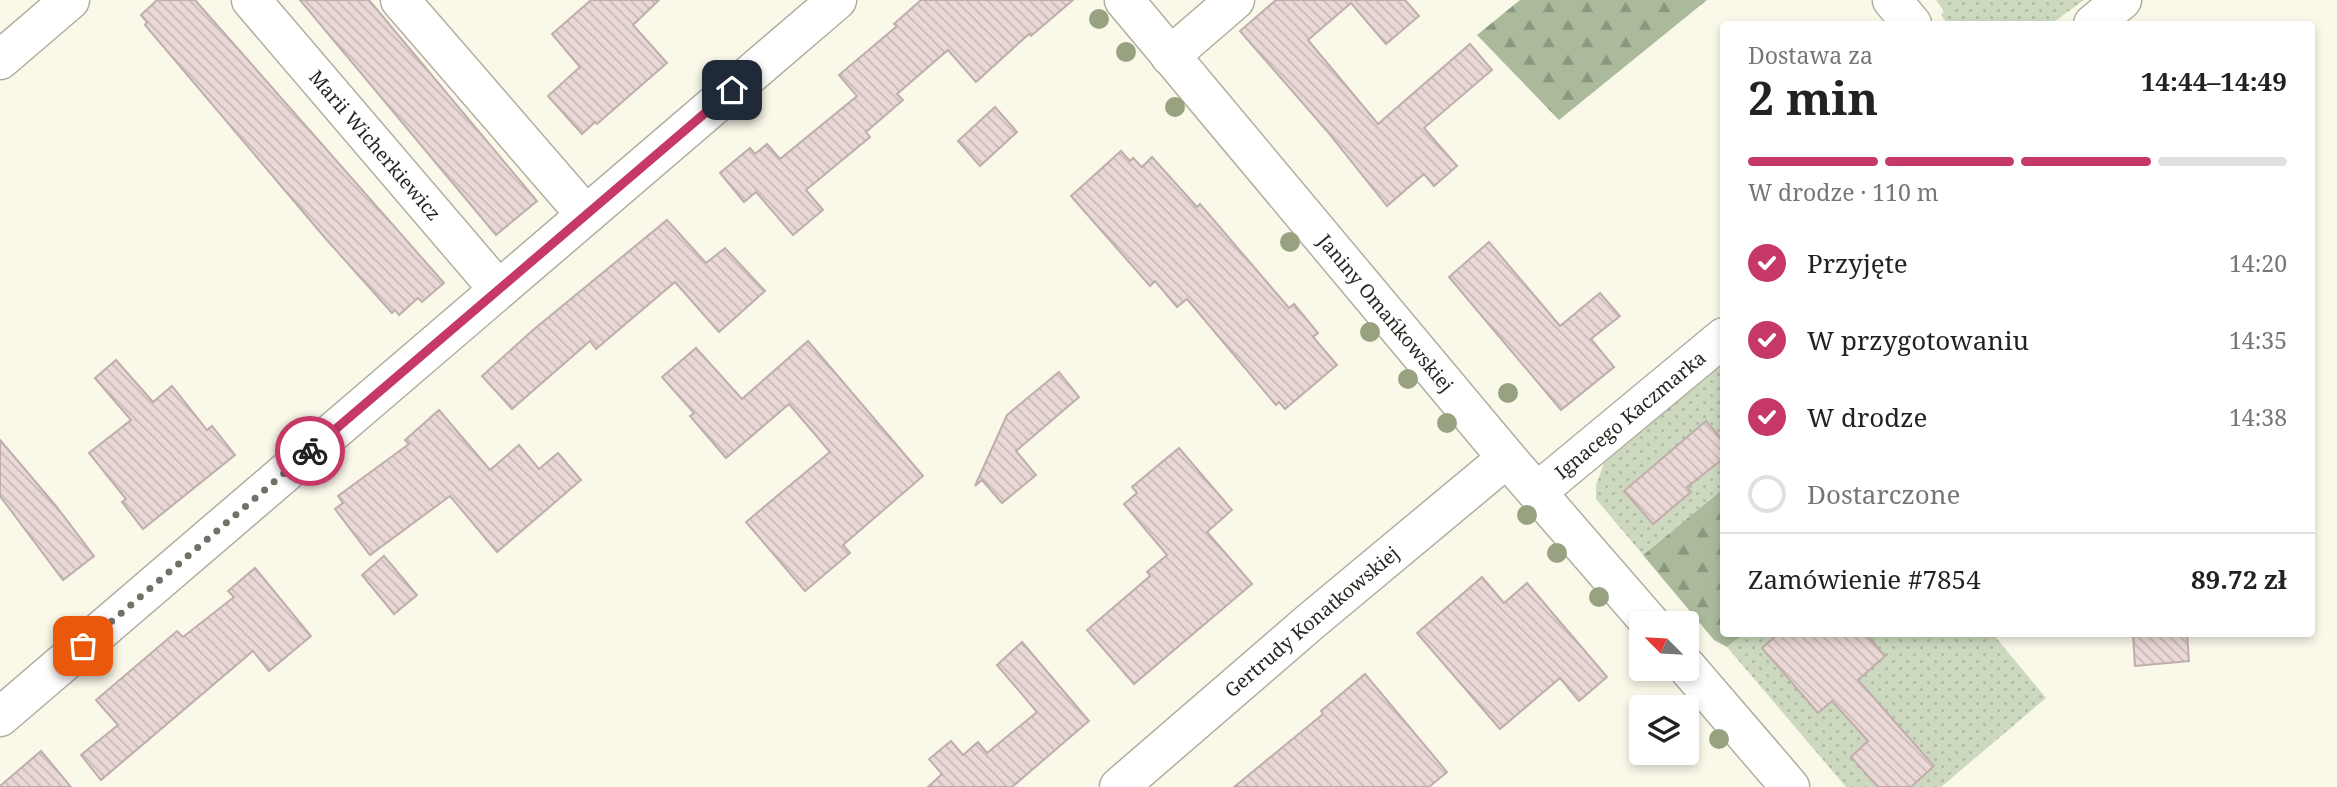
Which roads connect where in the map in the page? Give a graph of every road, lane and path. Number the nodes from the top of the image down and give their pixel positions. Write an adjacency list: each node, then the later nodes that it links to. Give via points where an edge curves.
1 (70, 0): 12 (street)
2 (251, 0): 14 (street, Marii Wicherkiewicz)
3 (400, 0): 13 (street)
4 (837, 0): 13 (street)
5 (1124, 0): 11 (street, Janiny Omańkowskiej)
6 (1235, 0): 11 (street)
7 (1892, 0): 9 (street)
8 (2122, 0): 10 (street)
9 (1910, 21)
10 (2097, 21)
11 (1170, 56): 16 (street, Janiny Omańkowskiej)
12 (0, 60)
13 (586, 215): 14 (street)
14 (498, 289): 20 (street)
15 (1720, 340): 17 (street, Ignacego Kaczmarka)
16 (1507, 458): 17 (street, Janiny Omańkowskiej); 21 (street, Gertrudy Konatkowskiej)
17 (1537, 492): 18 (street, Janiny Omańkowskiej)
18 (1640, 611)
19 (1699, 681): 22 (street)
20 (0, 718)
21 (1119, 787)
22 (1790, 787)

